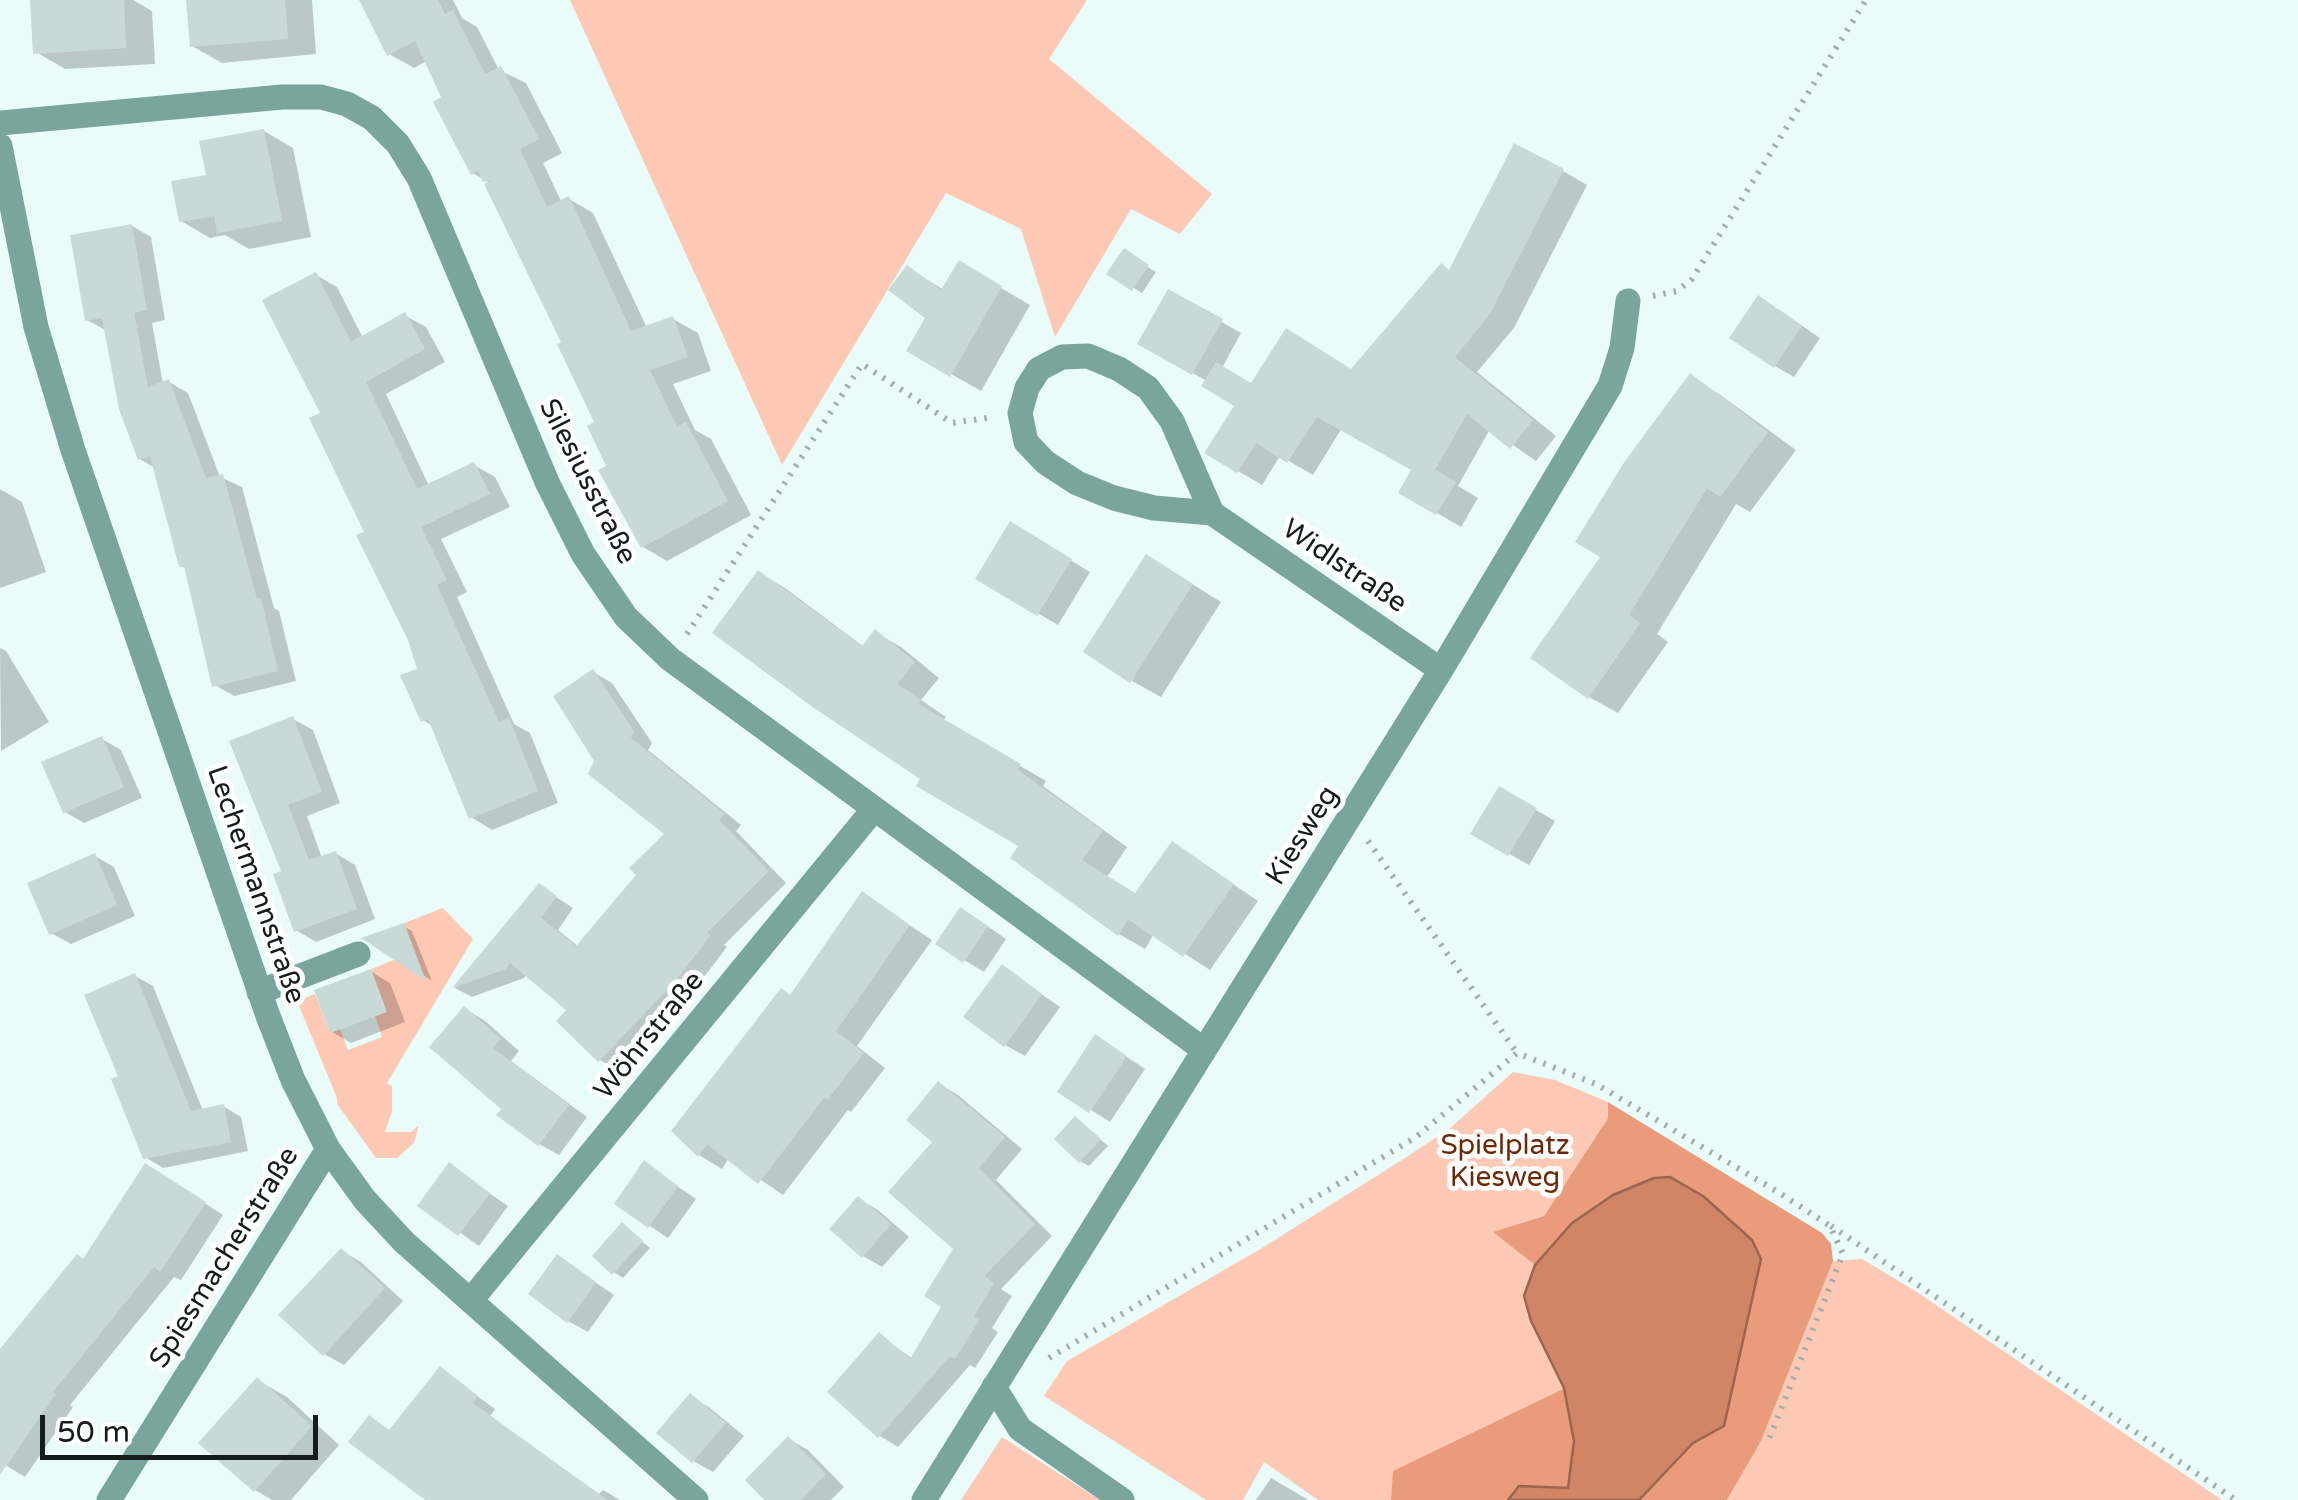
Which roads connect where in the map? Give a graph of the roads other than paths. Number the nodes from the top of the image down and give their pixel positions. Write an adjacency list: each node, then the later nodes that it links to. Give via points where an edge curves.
1 (0, 124): 6 (street, Silesiusstraße, via 282,97 322,97 372,118 419,178 547,482 583,554 626,617 670,659)
2 (0, 146): 8 (street, Lechermannstraße, via 36,327 73,450)
3 (1628, 301): 5 (street, Kiesweg, via 1610,386)
4 (1212, 513): 4 (street, Widlstraße, via 1172,421 1148,388 1088,356 1062,357 1039,369 1020,413 1026,442 1046,462 1114,498); 5 (street, Widlstraße)
5 (1441, 670): 9 (street, Kiesweg)
6 (874, 809): 9 (street, Silesiusstraße); 11 (street, Wöhrstraße)
7 (358, 954): 8 (street)
8 (260, 992): 10 (street, Lechermannstraße, via 292,1080)
9 (1204, 1050): 12 (street, Kiesweg)
10 (328, 1148): 11 (street, Lechermannstraße, via 404,1242); 13 (street, Spiesmacherstraße)
11 (471, 1300): 14 (street, Lechermannstraße)
12 (1001, 1377): 15 (street, Kiesweg); 16 (street, via 1020,1429)
13 (109, 1500)
14 (696, 1500)
15 (924, 1500)
16 (1122, 1500)

